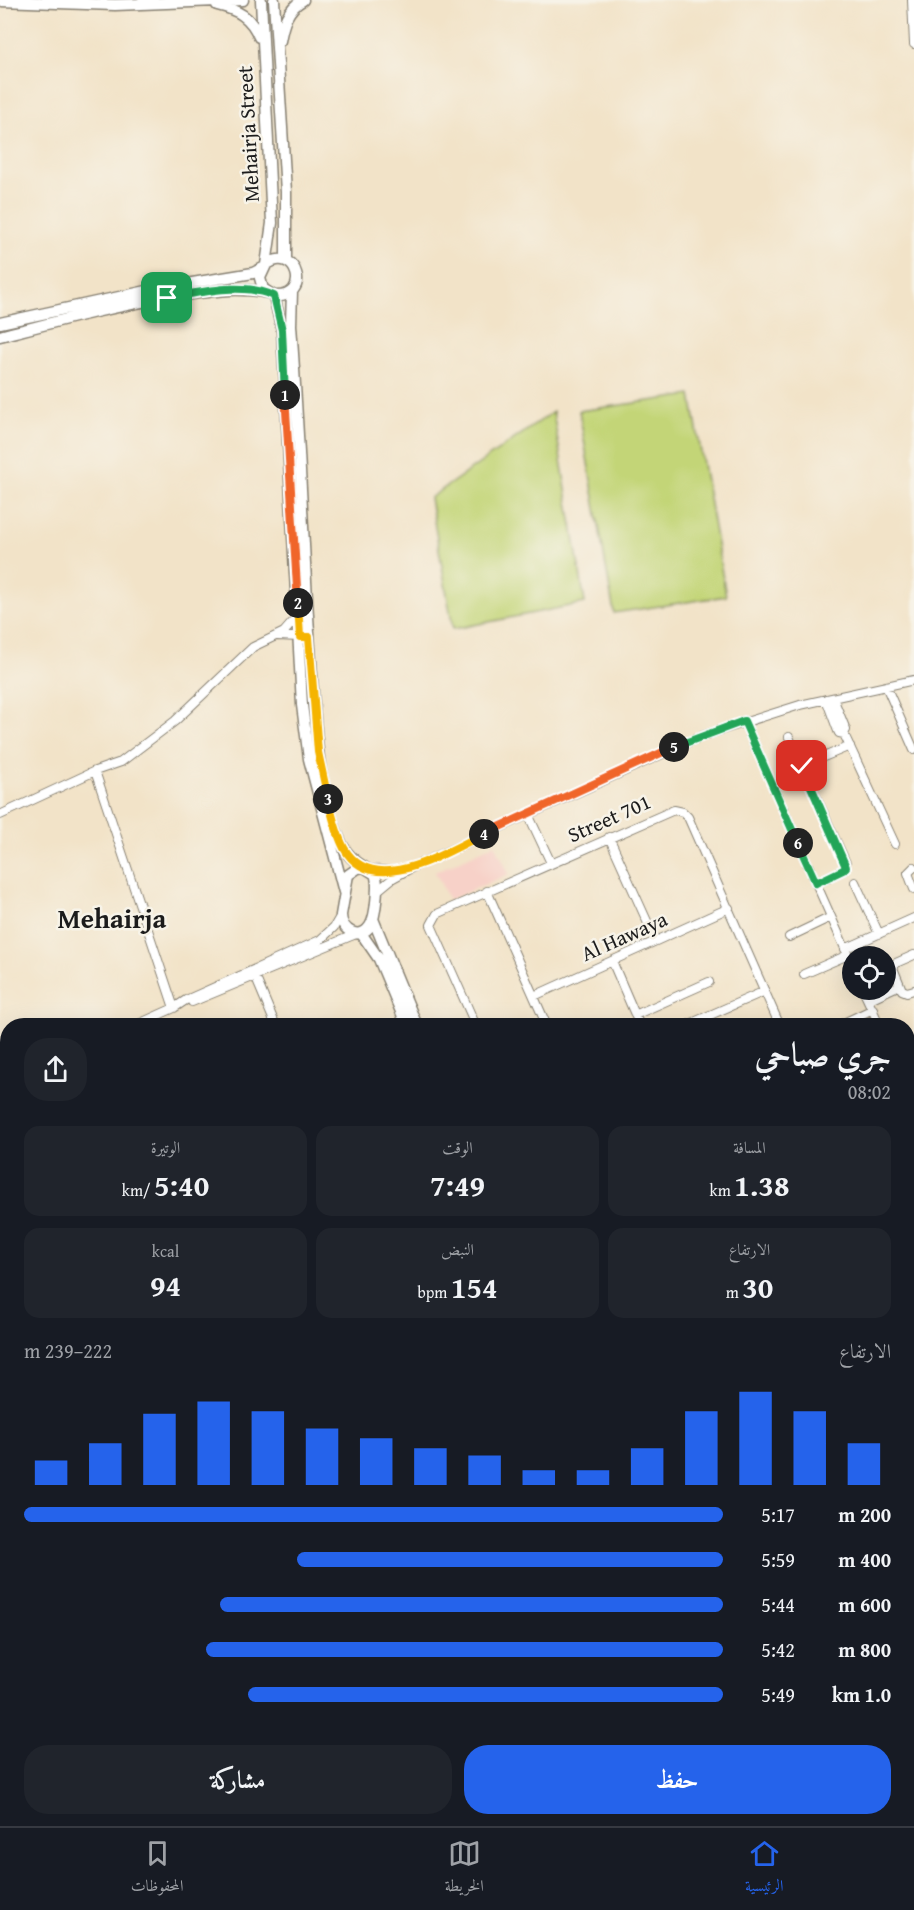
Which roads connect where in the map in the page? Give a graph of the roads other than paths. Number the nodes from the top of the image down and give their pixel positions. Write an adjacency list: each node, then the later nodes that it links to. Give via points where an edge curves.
1 (72, 0): 8 (street)
2 (243, 0): 9 (street)
3 (261, 0): 11 (street, Mehairja Street)
4 (274, 0): 12 (street, Mehairja Street)
5 (303, 0): 12 (street, via 287,15)
6 (912, 0): 10 (street)
7 (0, 1): 8 (street)
8 (53, 2): 9 (street)
9 (206, 2): 11 (street, via 242,14 255,27)
10 (914, 44)
11 (262, 46): 14 (street, Mehairja Street, via 272,224)
12 (277, 56): 13 (street, Mehairja Street, via 286,192)
13 (286, 261): 14 (street, via 276,260); 15 (street, via 297,274)
14 (265, 266): 16 (street, via 261,284); 17 (street, via 253,273 156,289)
15 (292, 291): 16 (street, via 280,297); 21 (street)
16 (271, 295): 18 (street, via 236,288 167,298); 19 (street, via 282,330)
17 (0, 323)
18 (0, 336)
19 (298, 615): 20 (street, via 292,625); 21 (street)
20 (275, 636): 21 (street); 30 (street, via 253,648 175,721 121,762)
21 (305, 637): 38 (street, via 323,779 341,842 350,857); 43 (street, via 302,705 309,759)
22 (914, 680): 23 (street)
23 (886, 686): 24 (street); 28 (street)
24 (830, 698): 25 (street); 27 (street, via 838,731)
25 (744, 721): 32 (street, via 681,744); 40 (street)
26 (789, 737): 29 (street)
27 (850, 746): 29 (street); 34 (street)
28 (914, 750)
29 (802, 766): 40 (street, via 846,863 843,870)
30 (95, 771): 31 (street); 70 (street)
31 (0, 814)
32 (528, 814): 35 (street, Street 701); 36 (street)
33 (609, 837): 35 (street, Street 701); 45 (street, Street 701, via 671,810 683,812); 53 (street)
34 (895, 844)
35 (551, 863): 42 (street, Street 701)
36 (413, 867): 38 (street, via 391,871); 44 (street)
37 (914, 867): 41 (street, via 908,873)
38 (366, 868): 43 (street, via 348,875); 44 (street, via 377,878)
39 (855, 882): 51 (street)
40 (816, 883): 47 (street)
41 (914, 889)
42 (487, 891): 68 (street); 77 (street, Street 701, via 439,913 431,925)
43 (344, 892): 46 (street)
44 (376, 892): 49 (street)
45 (729, 908): 53 (street, Al Hawaya); 67 (street)
46 (340, 915): 50 (street, via 346,930); 70 (street, via 320,940)
47 (831, 917): 52 (street); 54 (street)
48 (914, 918): 51 (street)
49 (373, 919): 50 (street, via 369,928); 76 (street)
50 (358, 933): 61 (street); 75 (street, via 379,959)
51 (879, 934): 55 (street)
52 (789, 937)
53 (656, 941): 58 (street, Al Hawaya)
54 (843, 946)
55 (857, 946)
56 (842, 954): 60 (street)
57 (914, 955): 59 (street)
58 (612, 961): 68 (street, Al Hawaya); 72 (street)
59 (896, 964)
60 (804, 974)
61 (255, 976): 70 (street); 74 (street)
62 (896, 976): 64 (street)
63 (709, 982): 72 (street)
64 (900, 985): 65 (street); 66 (street, via 904,991)
65 (896, 987)
66 (914, 990)
67 (765, 991): 80 (street); 81 (street)
68 (534, 996): 78 (street)
69 (868, 1000): 71 (street)
70 (174, 1008): 73 (street)
71 (873, 1009): 82 (street); 83 (street)
72 (635, 1015): 79 (street)
73 (154, 1018)
74 (273, 1018)
75 (404, 1018)
76 (414, 1018)
77 (472, 1018)
78 (544, 1018)
79 (636, 1018)
80 (704, 1018)
81 (777, 1018)
82 (854, 1018)
83 (877, 1018)

